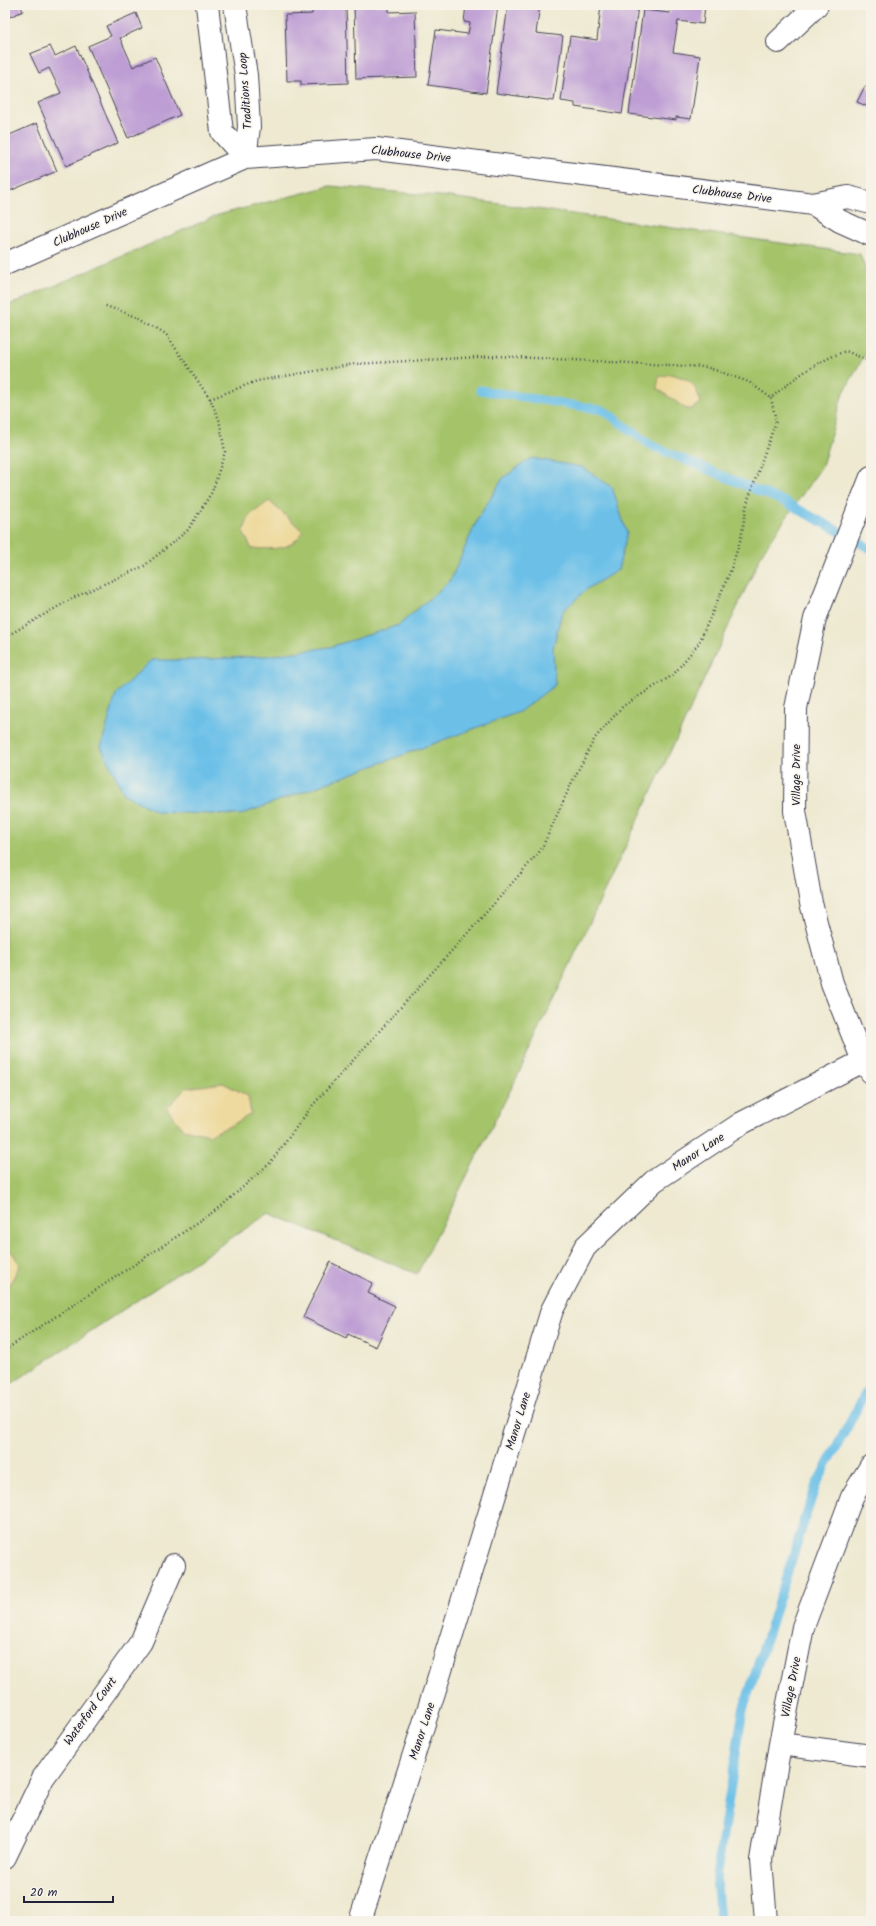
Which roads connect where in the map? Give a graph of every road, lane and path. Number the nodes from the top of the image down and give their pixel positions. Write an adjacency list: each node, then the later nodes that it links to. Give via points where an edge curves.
1 (207, 5): 5 (street, Traditions Loop, via 222,132)
2 (235, 5): 5 (street, Traditions Loop, via 246,76 249,127)
3 (816, 5): 4 (street)
4 (778, 42)
5 (245, 158): 7 (street, Clubhouse Drive, via 376,149); 9 (street, Clubhouse Drive)
6 (871, 203): 7 (street, Clubhouse Drive, via 848,197)
7 (813, 204): 8 (street, Clubhouse Drive, via 840,221)
8 (871, 235)
9 (5, 264)
10 (103, 305): 13 (path, via 140,318 166,334)
11 (871, 362): 12 (path, via 846,351 830,356 796,376)
12 (771, 398): 13 (path, via 749,382 706,367 497,356 355,364 257,381); 17 (path, via 776,421 747,503 741,538 730,572 699,643 673,675 623,706 595,738 541,850 312,1106 270,1163 217,1210)
13 (210, 399): 15 (path, via 219,419 225,452 212,492 188,530 144,566 75,597)
14 (871, 477): 16 (street, Village Drive, via 815,619 796,708 796,811 811,903 832,984)
15 (5, 637)
16 (867, 1067): 23 (street, Manor Lane, via 742,1123 654,1181 585,1247 552,1310 438,1683)
17 (5, 1350)
18 (871, 1466): 20 (street, Village Drive, via 852,1497 803,1627)
19 (174, 1565): 22 (street, Waterford Court, via 141,1642 43,1778)
20 (780, 1744): 21 (street); 24 (street, Village Drive, via 761,1860)
21 (871, 1756)
22 (5, 1857)
23 (360, 1921)
24 (766, 1921)

